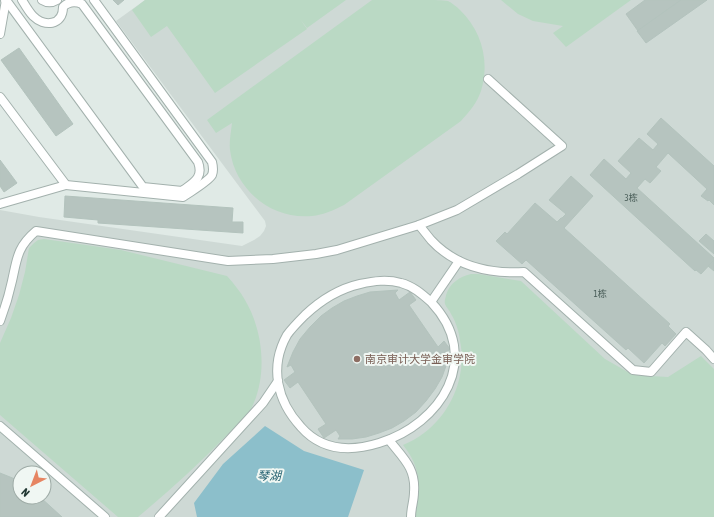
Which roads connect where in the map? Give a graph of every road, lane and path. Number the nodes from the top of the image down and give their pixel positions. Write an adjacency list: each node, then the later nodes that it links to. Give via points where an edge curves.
1 (6, 0): 2 (lane, via 143,187 182,191 196,180 200,172 198,162 82,4 66,4 61,17 50,24 33,16); 6 (lane)
2 (22, 0)
3 (42, 0): 4 (lane)
4 (57, 0)
5 (94, 0): 9 (lane, via 212,162 213,171 210,178 183,197)
6 (0, 34)
7 (488, 79): 11 (lane, via 562,146 458,210)
8 (0, 97): 9 (lane)
9 (66, 185): 10 (lane)
10 (0, 204)
11 (419, 225): 12 (lane, via 431,240); 14 (lane, via 337,250 251,261 228,261 36,231 24,242 18,255)
12 (459, 261): 13 (lane); 15 (lane, via 482,270 524,272 633,370 651,372 686,332)
13 (431, 302): 16 (lane, via 403,283 387,281 373,281 332,294 312,308 288,336 279,358); 18 (lane, via 442,315 453,340 455,361 450,382 427,416 409,430)
14 (0, 321)
15 (714, 359)
16 (278, 381): 18 (lane, via 283,402 300,427 316,440 335,447 355,449); 20 (lane, via 263,403)
17 (0, 426): 19 (lane)
18 (389, 440): 21 (lane, via 410,466 413,474 415,484)
19 (105, 517)
20 (159, 517)
21 (411, 517)

